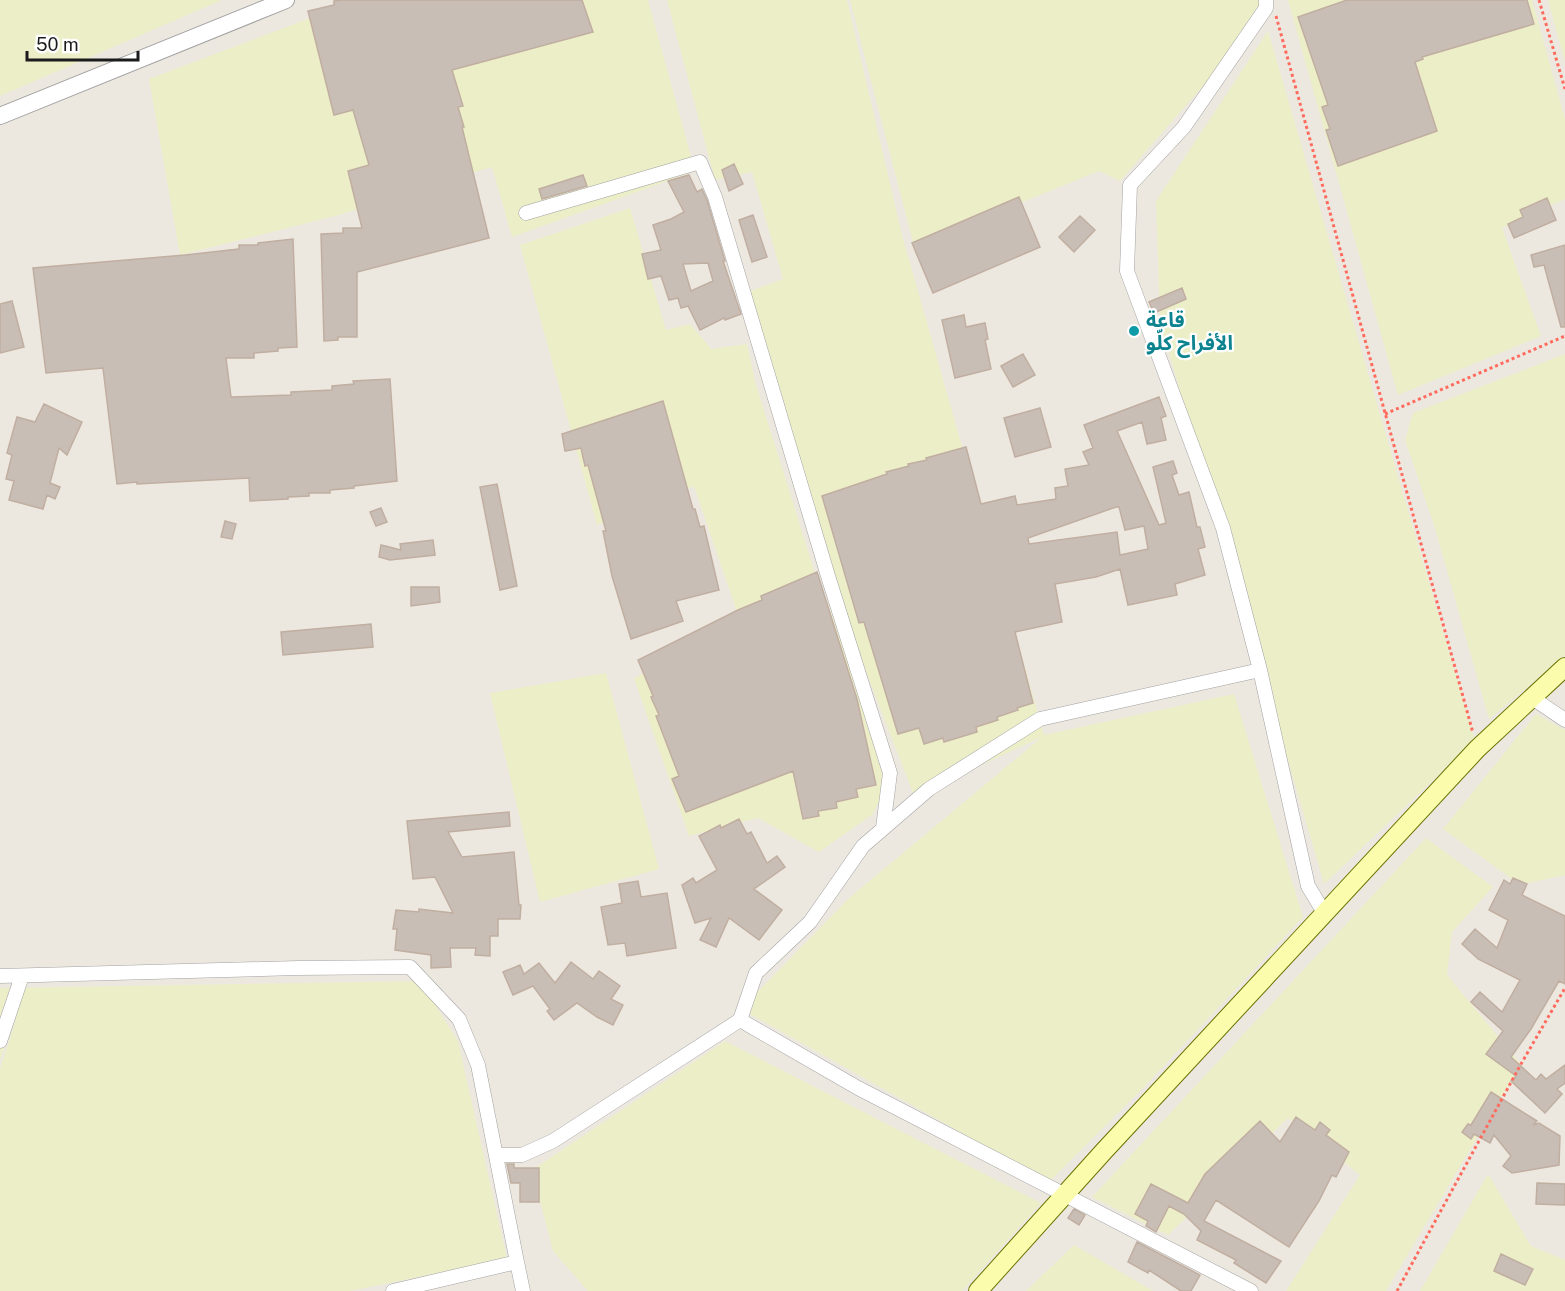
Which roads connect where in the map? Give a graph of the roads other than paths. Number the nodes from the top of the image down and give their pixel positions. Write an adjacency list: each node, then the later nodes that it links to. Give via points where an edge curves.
1 (286, 0): 3 (street)
2 (1270, 6): 6 (street, via 1184,128 1130,185 1127,271 1223,528)
3 (0, 116)
4 (526, 213): 9 (street, via 700,162 715,197 890,773)
5 (1565, 667): 7 (main road)
6 (1260, 670): 9 (street, via 1040,719 929,789); 10 (street, via 1308,886)
7 (1531, 697): 8 (street); 10 (main road, via 1477,749)
8 (1565, 720)
9 (883, 828): 13 (street, via 863,846 810,922 756,973)
10 (1325, 914): 16 (main road)
11 (0, 976): 12 (street)
12 (22, 976): 14 (street); 15 (street, via 410,967 459,1019 478,1065)
13 (740, 1020): 15 (street, via 553,1141 522,1155); 16 (street, via 858,1088)
14 (0, 1041)
15 (496, 1155): 17 (street)
16 (1064, 1196): 20 (main road); 21 (street)
17 (517, 1262): 18 (street); 19 (street)
18 (393, 1291)
19 (523, 1291)
20 (978, 1291)
21 (1251, 1291)

